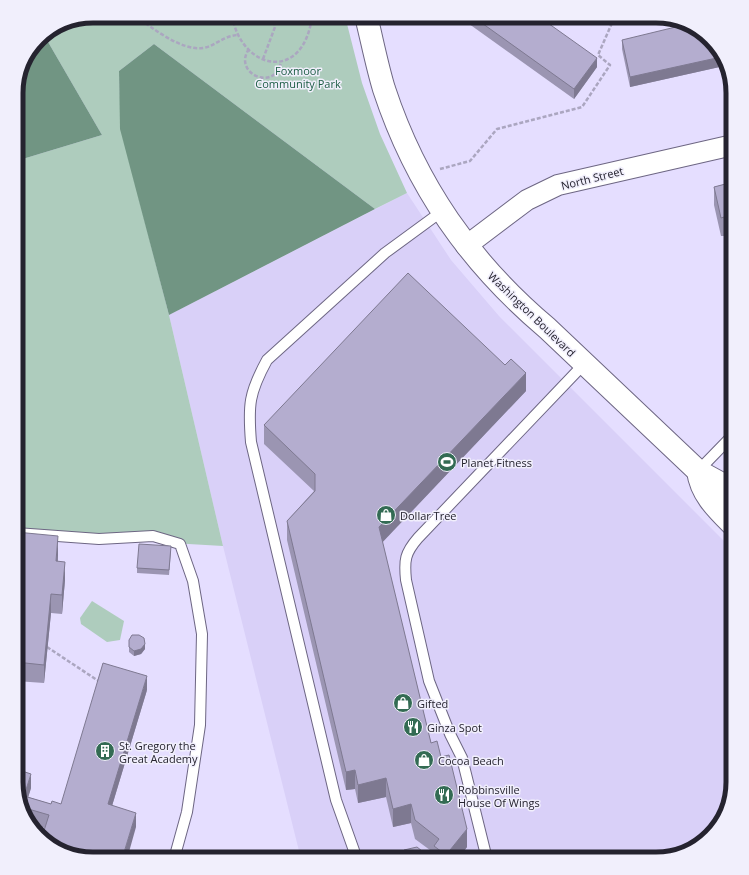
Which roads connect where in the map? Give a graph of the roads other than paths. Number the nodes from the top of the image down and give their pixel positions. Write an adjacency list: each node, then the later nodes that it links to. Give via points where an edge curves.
1 (368, 23): 3 (street, Washington Boulevard, via 384,88 402,136)
2 (726, 147): 4 (street, North Street, via 558,185 527,200)
3 (441, 212): 4 (street, Washington Boulevard); 12 (lane, via 385,252 267,360 254,383 248,411 251,442 334,792)
4 (466, 246): 5 (street, Washington Boulevard, via 493,279)
5 (584, 364): 7 (street, Washington Boulevard); 13 (lane, via 418,538 408,550 404,564 428,681 462,758)
6 (726, 442): 7 (lane)
7 (698, 471): 8 (street, Washington Boulevard); 9 (street, via 699,483 705,494)
8 (726, 488)
9 (726, 517)
10 (23, 534): 11 (lane, via 99,539 153,536 180,544 193,581 202,634 200,724 187,812)
11 (176, 852)
12 (355, 852)
13 (485, 852)

